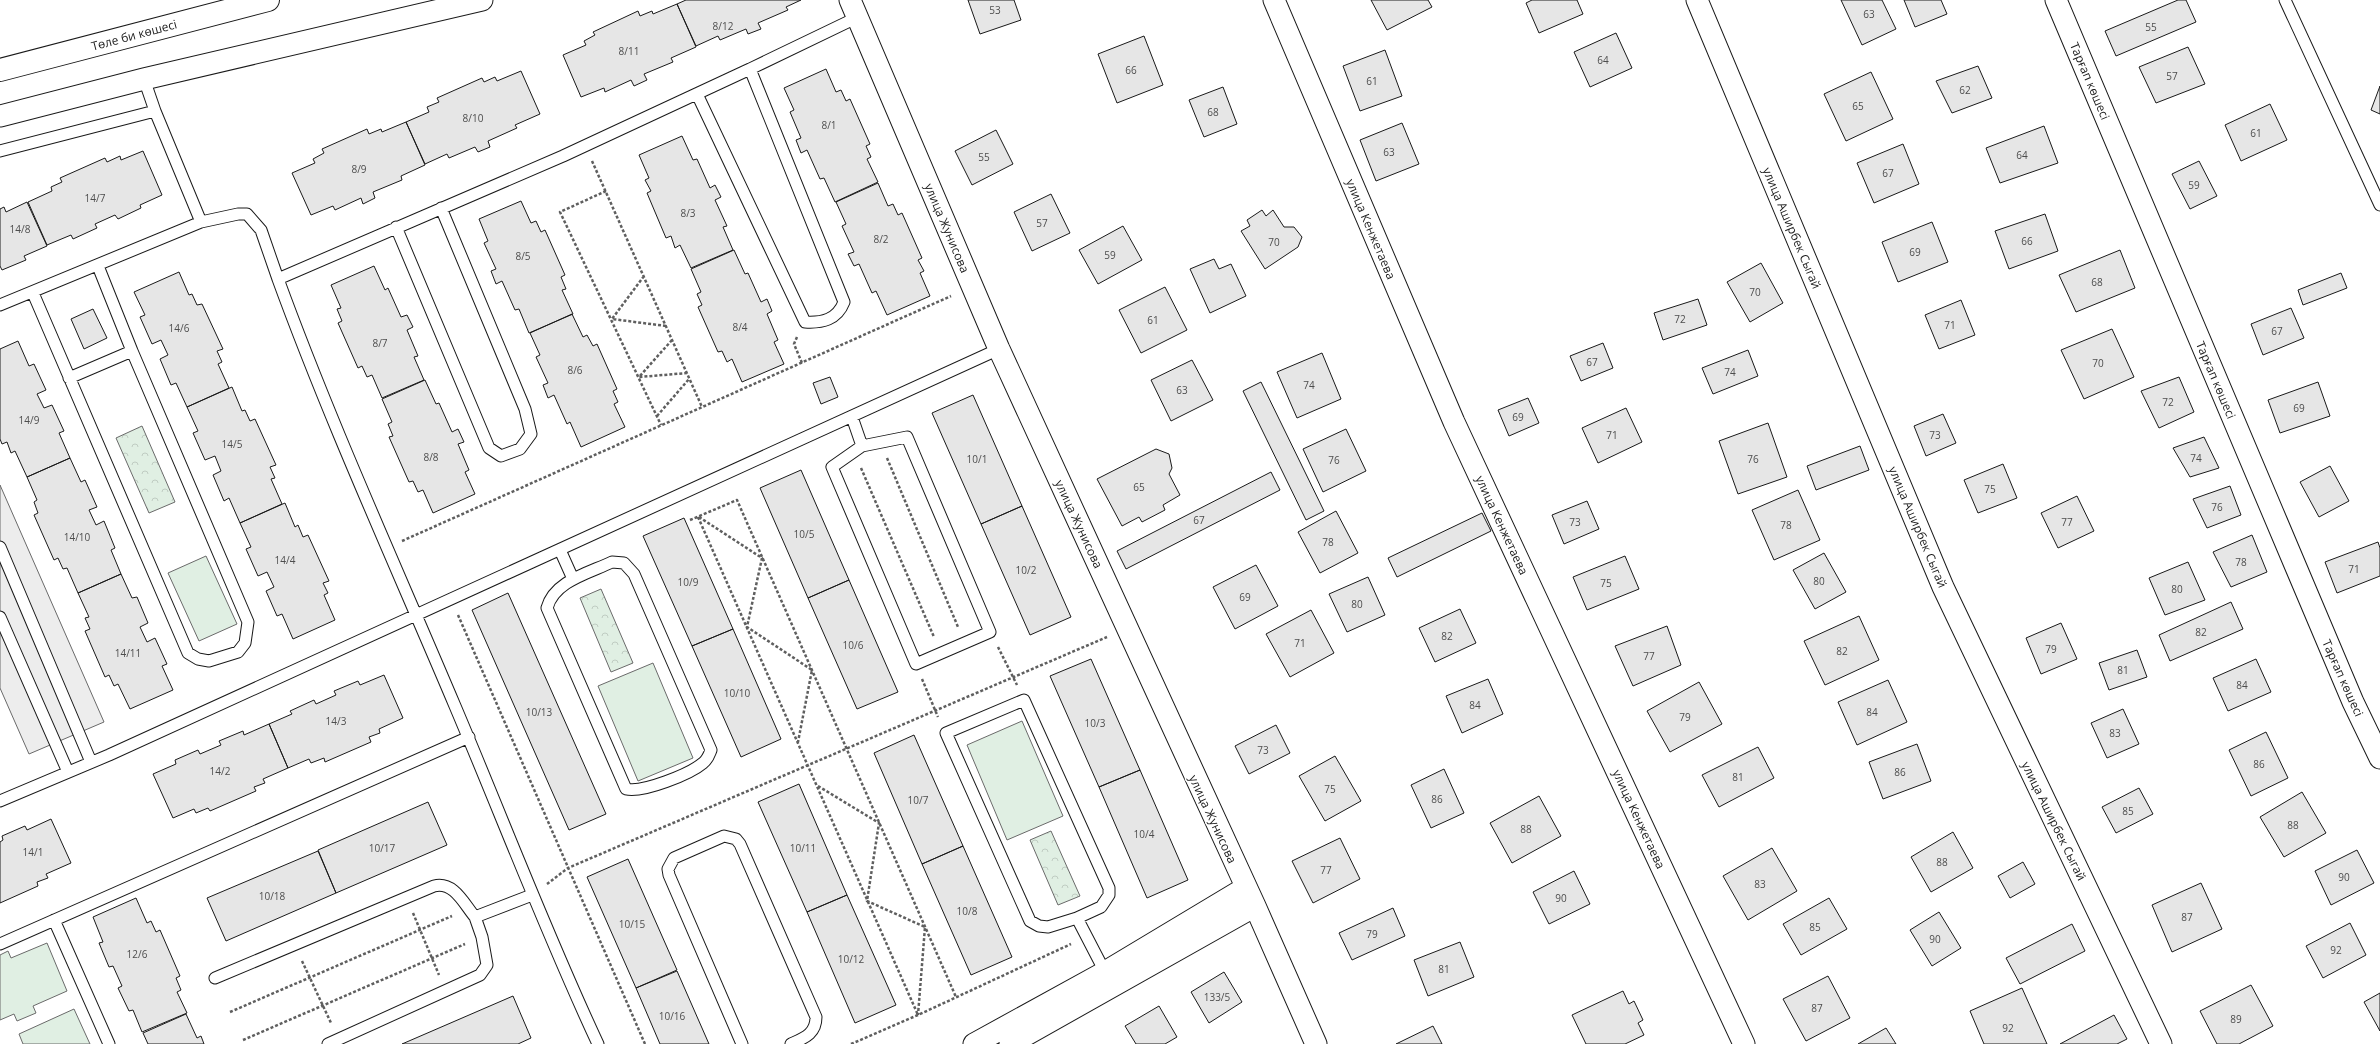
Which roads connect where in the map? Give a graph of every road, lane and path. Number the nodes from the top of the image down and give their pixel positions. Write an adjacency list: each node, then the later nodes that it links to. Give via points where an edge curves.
1 (268, 0): 9 (main road, Төле би көшесі)
2 (482, 0): 10 (street)
3 (1274, 0): 111 (street, улица Кенжетаева, via 1454,422)
4 (1697, 0): 112 (street, улица Аширбек Сыгай, via 1942,587)
5 (2056, 0): 69 (street, Тарғап көшесі, via 2352,702)
6 (2285, 0): 16 (lane)
7 (854, 9): 8 (lane); 25 (street, улица Жунисова)
8 (750, 69): 11 (lane); 29 (lane, via 844,302 835,316 826,320)
9 (0, 70)
10 (144, 79): 12 (lane); 13 (street)
11 (697, 94): 14 (lane); 29 (lane)
12 (155, 111): 15 (lane); 20 (lane)
13 (0, 116)
14 (586, 146): 17 (path); 19 (lane)
15 (0, 151)
16 (2376, 186): 18 (lane)
17 (606, 192): 23 (path); 28 (path, via 560,212)
18 (2380, 205)
19 (441, 208): 21 (lane); 21 (lane, via 525,409 531,434 520,449 501,456 489,448)
20 (201, 222): 22 (lane); 24 (lane, via 247,214 261,230)
21 (396, 228): 24 (lane)
22 (98, 266): 26 (lane); 33 (lane)
23 (644, 276): 28 (path); 30 (path)
24 (278, 279): 48 (lane)
25 (972, 287): 32 (street, улица Жунисова); 34 (path)
26 (33, 293): 27 (lane); 37 (lane)
27 (0, 306)
28 (612, 319): 30 (path); 36 (path)
29 (805, 322): 34 (path, via 794,344)
30 (666, 326): 31 (path)
31 (672, 340): 35 (path); 36 (path)
32 (999, 349): 41 (lane); 56 (street, улица Жунисова)
33 (132, 351): 37 (lane); 37 (lane, via 248,622 246,643 238,652 209,661 198,659 188,653)
34 (802, 362): 39 (path)
35 (687, 373): 36 (path); 38 (path)
36 (639, 377): 40 (path)
37 (69, 378)
38 (690, 379): 39 (path); 40 (path)
39 (702, 407): 42 (path)
40 (657, 416): 42 (path)
41 (852, 417): 44 (lane); 49 (lane)
42 (661, 426): 48 (path)
43 (880, 443): 44 (lane); 57 (lane, via 907,437); 58 (path)
44 (858, 449): 59 (path); 60 (lane, via 832,467)
45 (698, 516): 46 (path); 50 (path); 50 (path, via 737,500); 55 (path)
46 (690, 520)
47 (0, 547): 70 (lane)
48 (387, 547): 53 (lane)
49 (560, 550): 51 (lane); 52 (lane)
50 (762, 558): 55 (path); 61 (path)
51 (573, 580): 51 (lane, via 612,562 624,563 634,574 711,750 703,764 642,790 626,789 547,608 549,599 558,588)
52 (451, 600): 53 (lane); 76 (path)
53 (416, 616): 66 (lane); 70 (lane)
54 (0, 617): 72 (lane)
55 (747, 627): 61 (path); 67 (path)
56 (1127, 629): 62 (path); 79 (street, улица Жунисова)
57 (990, 632): 58 (lane); 62 (path)
58 (964, 643): 59 (lane)
59 (940, 652): 60 (lane)
60 (916, 664): 64 (path)
61 (812, 670): 67 (path); 68 (path)
62 (1012, 677): 63 (path); 64 (path)
63 (1024, 700): 65 (lane); 82 (lane, via 1109,888 1109,895 1101,907)
64 (935, 710): 65 (path); 68 (path)
65 (946, 733): 82 (lane, via 1030,921 1048,927)
66 (469, 738): 77 (lane); 83 (lane)
67 (798, 742): 71 (path)
68 (846, 748): 71 (path); 75 (path)
69 (2380, 758)
70 (91, 762): 72 (lane)
71 (808, 764): 73 (path); 76 (path)
72 (68, 772): 74 (lane)
73 (816, 785): 75 (path); 80 (path)
74 (0, 801)
75 (879, 823): 80 (path); 84 (path)
76 (568, 868): 77 (path); 104 (path)
77 (532, 895): 81 (lane); 103 (lane)
78 (406, 896): 81 (lane, via 442,884 450,886); 85 (path); 89 (lane)
79 (1250, 897): 91 (street); 109 (street); 110 (street, улица Жунисова)
80 (867, 901): 84 (path); 98 (path)
81 (472, 913): 85 (path); 86 (lane)
82 (1077, 918): 91 (lane)
83 (54, 920): 88 (lane); 101 (lane)
84 (925, 928): 95 (path); 98 (path)
85 (420, 930): 90 (path); 92 (path)
86 (482, 937): 90 (path); 94 (lane, via 487,965 480,975)
87 (1074, 942): 95 (path)
88 (0, 944)
89 (293, 944): 92 (path); 93 (lane)
90 (431, 959): 94 (path); 96 (path)
91 (1105, 972): 108 (street)
92 (310, 977): 96 (path); 97 (path)
93 (215, 978)
94 (447, 991): 99 (lane)
95 (956, 997): 98 (path)
96 (323, 1005): 99 (path); 100 (path)
97 (230, 1012)
98 (918, 1015): 107 (path)
99 (339, 1039): 102 (lane)
100 (243, 1040)
101 (109, 1044)
102 (328, 1044)
103 (598, 1044)
104 (645, 1044)
105 (742, 1044): 106 (lane, via 668,869 674,858 724,836 736,839 740,844 816,1017 816,1024 808,1036)
106 (791, 1044)
107 (851, 1044)
108 (974, 1044)
109 (1010, 1044)
110 (1316, 1044)
111 (1744, 1044)
112 (2161, 1044)

